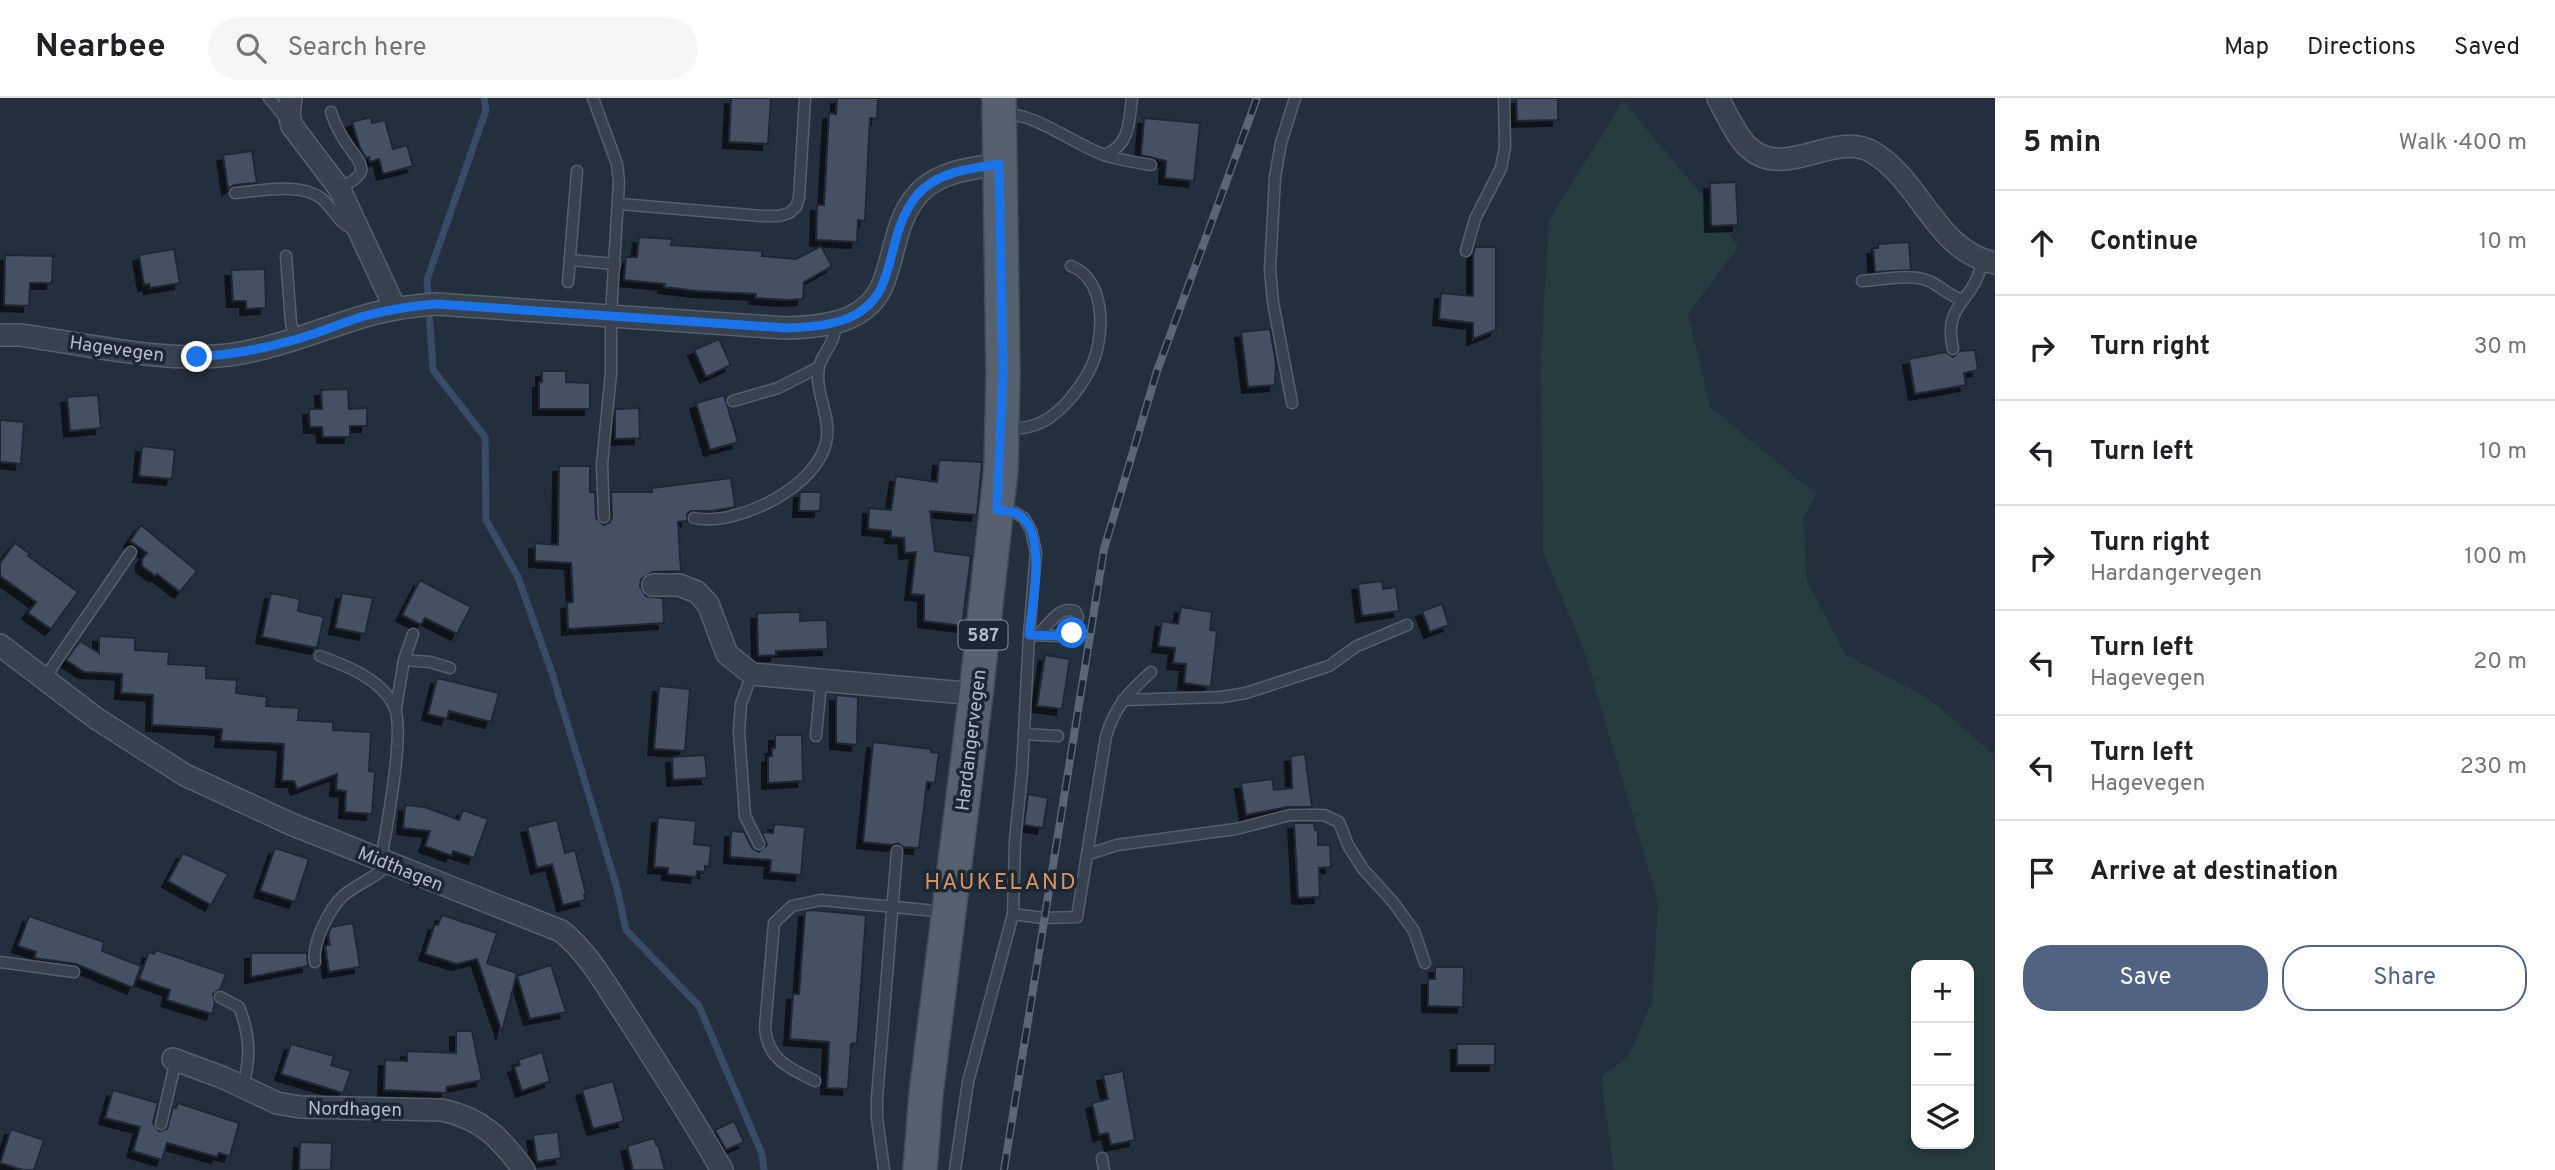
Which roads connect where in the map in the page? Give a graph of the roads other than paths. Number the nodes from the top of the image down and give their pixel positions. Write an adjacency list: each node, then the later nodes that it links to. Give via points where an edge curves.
1 (269, 98): 11 (lane)
2 (291, 98): 11 (street)
3 (593, 98): 18 (lane, via 617,164)
4 (805, 98): 18 (lane, via 799,198 789,213 762,216)
5 (1132, 98): 12 (lane, via 1124,139 1118,149)
6 (1295, 98): 37 (lane, via 1275,177 1270,270)
7 (1504, 98): 20 (lane, via 1501,168 1475,219)
8 (1718, 98): 23 (street, via 1746,145 1764,156 1782,160 1835,147 1872,152 1893,168 1955,245 1973,258)
9 (999, 106): 12 (lane); 13 (main road, Hardangervegen / 587)
10 (331, 112): 16 (lane, via 361,172 355,181)
11 (292, 126): 16 (street)
12 (1105, 155): 14 (lane)
13 (999, 164): 31 (street, Hagevegen, via 957,171 924,188 902,216 884,283 871,304); 38 (main road, Hardangervegen / 587)
14 (1152, 165)
15 (577, 171): 22 (lane)
16 (339, 188): 19 (street)
17 (235, 193): 19 (lane, via 307,191 321,198 345,225)
18 (620, 204): 24 (lane)
19 (358, 230): 29 (street)
20 (1465, 251)
21 (286, 256): 33 (lane)
22 (570, 260): 24 (lane); 27 (lane)
23 (1989, 262): 28 (lane)
24 (615, 264): 30 (lane)
25 (1071, 266): 38 (lane, via 1091,280 1097,295 1098,347 1089,372 1056,413 1042,422)
26 (1862, 281): 28 (lane, via 1926,279)
27 (568, 282)
28 (1963, 300): 34 (lane, via 1950,321)
29 (405, 307): 30 (street, Hagevegen, via 436,304); 33 (street, Hagevegen)
30 (611, 314): 31 (street, Hagevegen, via 786,328); 40 (lane, via 602,464)
31 (836, 322): 35 (lane, via 833,340)
32 (0, 335): 33 (street, Hagevegen, via 197,357)
33 (295, 340)
34 (1953, 348)
35 (819, 367): 36 (lane, via 778,388); 41 (lane, via 827,436 816,464 798,483 751,511 734,517)
36 (733, 401)
37 (1292, 403)
38 (1002, 429): 39 (main road, Hardangervegen / 587)
39 (997, 510): 54 (main road, Hardangervegen / 587); 57 (lane, via 1024,518 1036,552)
40 (604, 517)
41 (694, 518)
42 (131, 552): 52 (lane)
43 (653, 585): 51 (street, via 679,585 697,592 708,604 727,654)
44 (1407, 625): 55 (lane, via 1357,646 1329,666 1246,692)
45 (413, 634): 48 (lane)
46 (0, 645): 52 (street, Midthagen)
47 (320, 656): 56 (lane, via 370,680)
48 (404, 660): 49 (lane); 56 (lane)
49 (450, 668)
50 (1151, 672): 55 (lane)
51 (752, 674): 53 (street); 60 (lane, via 741,704 738,731 745,816)
52 (44, 679): 63 (street, Midthagen, via 106,726 185,775)
53 (821, 682): 54 (street); 58 (lane)
54 (976, 694): 65 (main road, Hardangervegen / 587)
55 (1123, 700): 62 (lane, via 1106,736)
56 (396, 708): 63 (lane, via 396,762)
57 (1024, 734): 59 (lane); 66 (lane)
58 (816, 736)
59 (1058, 736)
60 (759, 844)
61 (897, 851): 64 (lane)
62 (1089, 854): 66 (lane, via 1077,916); 69 (lane, via 1117,845 1236,829 1290,815 1324,814 1339,822 1363,869 1414,930)
63 (385, 862): 68 (lane, via 379,874 341,898 316,942); 77 (street, Midthagen, via 561,931 577,943)
64 (892, 907): 65 (lane); 73 (lane, via 821,900 792,906 774,923 766,1044 793,1070); 78 (lane, via 877,1098)
65 (948, 912): 79 (main road, Hardangervegen / 587)
66 (1013, 914): 80 (lane, via 968,1082)
67 (0, 962): 70 (lane)
68 (315, 962)
69 (1424, 963)
70 (74, 972)
71 (220, 997): 74 (lane, via 239,1007 246,1023 250,1041)
72 (174, 1060): 74 (street, Nordhagen); 75 (lane)
73 (816, 1081)
74 (243, 1087): 76 (street, Nordhagen, via 277,1103 300,1107 442,1110 465,1115 501,1142)
75 (161, 1124)
76 (524, 1170)
77 (722, 1170)
78 (884, 1170)
79 (920, 1170)
80 (955, 1170)

